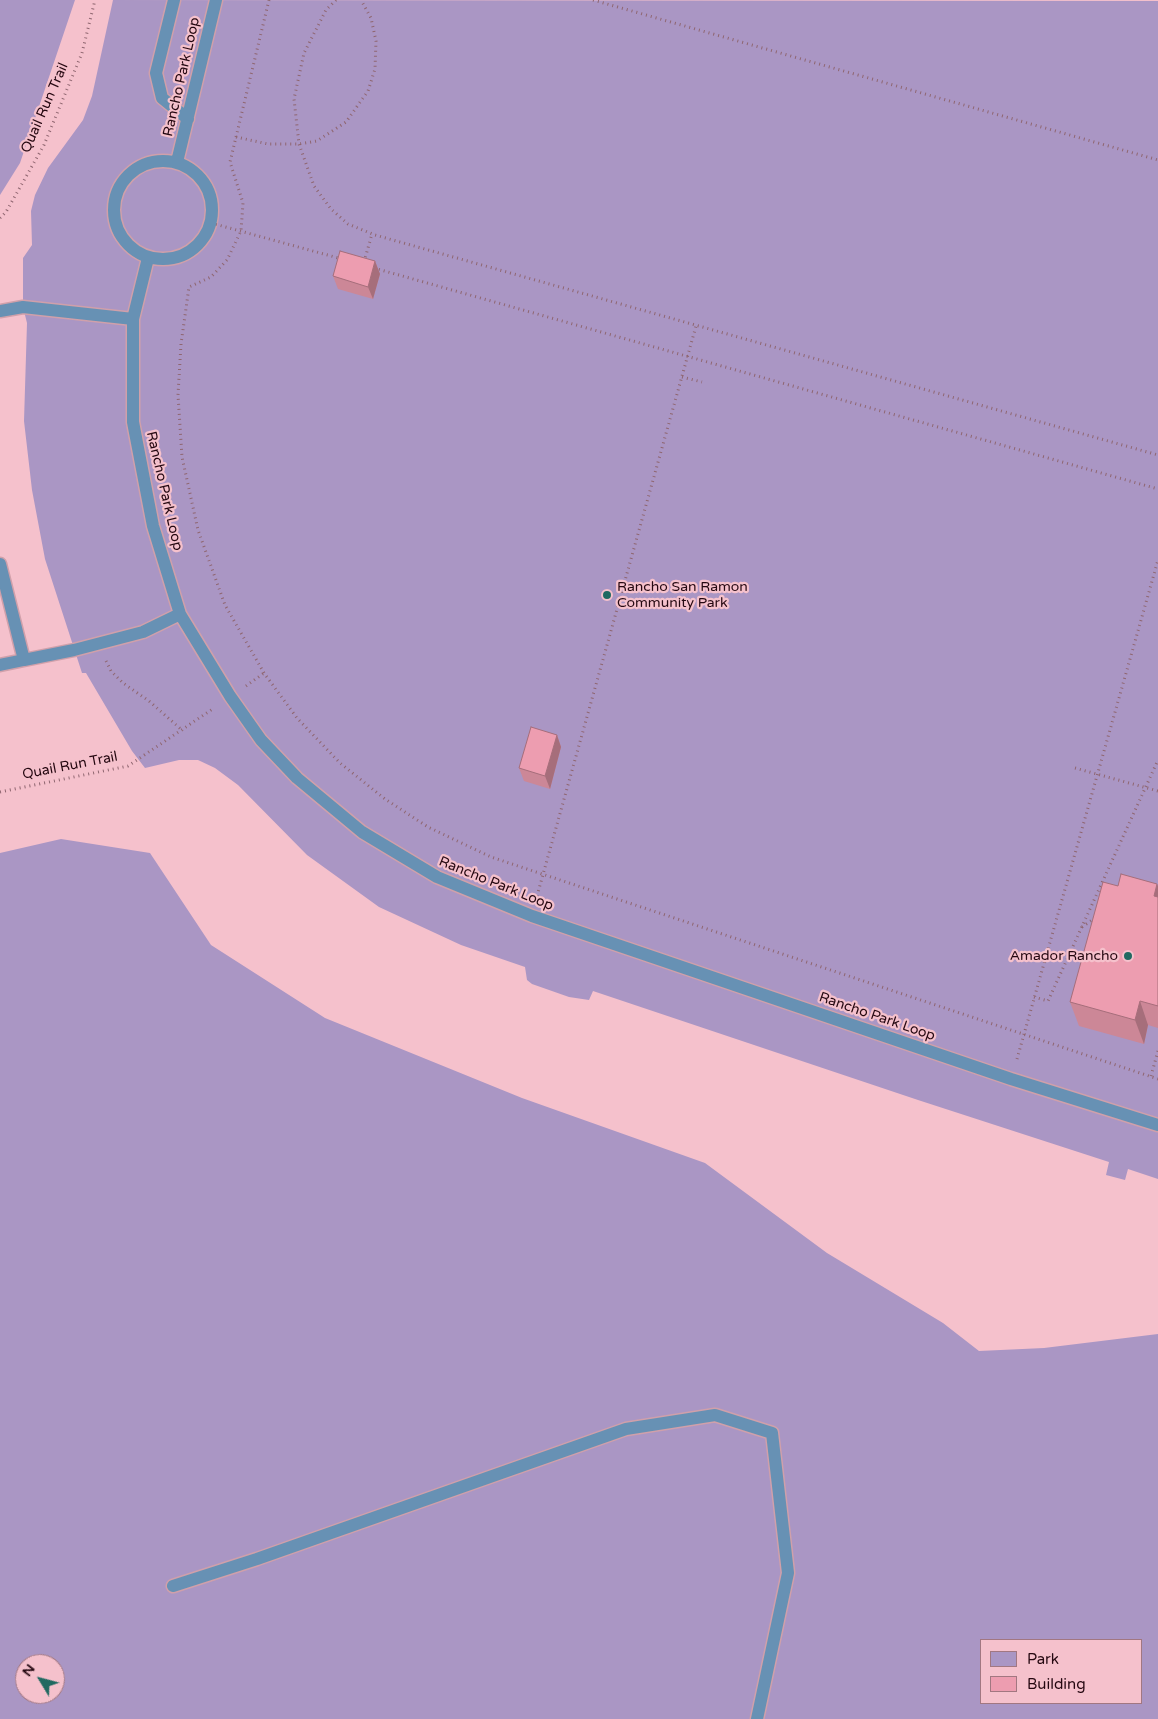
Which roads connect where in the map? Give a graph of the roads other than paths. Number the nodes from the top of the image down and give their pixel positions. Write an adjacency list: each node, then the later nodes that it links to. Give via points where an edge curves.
1 (174, 0): 3 (lane, via 156,73 162,98)
2 (216, 0): 3 (lane, Rancho Park Loop)
3 (188, 119): 4 (lane, Rancho Park Loop)
4 (178, 162): 5 (lane, via 194,170 207,185 212,203 211,223 202,240 187,253 168,259); 5 (lane, via 152,161 129,173 115,195 114,221 126,244)
5 (148, 258): 7 (lane, Rancho Park Loop)
6 (0, 311): 7 (lane, via 23,306)
7 (133, 319): 9 (lane, Rancho Park Loop, via 133,422 153,526)
8 (0, 564): 10 (lane)
9 (180, 614): 10 (lane, via 143,632); 12 (lane, Rancho Park Loop, via 230,696 262,740 297,778 362,832 436,877 532,916)
10 (24, 660): 11 (lane)
11 (0, 665)
12 (1158, 1125)
13 (173, 1586): 14 (lane, via 626,1429 715,1416 772,1433 788,1573)
14 (757, 1719)

